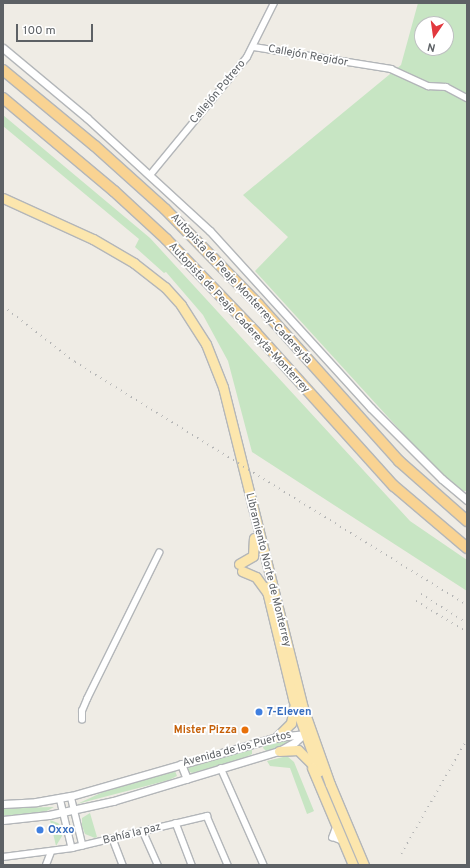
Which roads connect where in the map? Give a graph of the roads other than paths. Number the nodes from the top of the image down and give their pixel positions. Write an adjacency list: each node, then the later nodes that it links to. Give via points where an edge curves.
1 (274, 3): 2 (street, Callejón Potrero)
2 (254, 47): 6 (street, Callejón Regidor, via 391,69 428,86 446,87); 7 (street, Callejón Potrero)
3 (3, 48): 7 (street)
4 (3, 70): 11 (highway, Autopista de Peaje Monterrey-Cadereyta, via 165,209 259,305 399,461)
5 (3, 98): 13 (highway, Autopista de Peaje Cadereyta-Monterrey, via 108,186 170,244 256,333 394,486)
6 (467, 98)
7 (151, 174): 10 (street, via 226,248 371,408 442,479)
8 (3, 198): 9 (main road, Libramiento Norte de Monterrey, via 114,250)
9 (160, 284): 12 (main road, Libramiento Norte de Monterrey, via 196,333 217,378); 16 (main road, Libramiento Norte de Monterrey, via 191,320 206,344 219,375)
10 (467, 500)
11 (467, 521)
12 (254, 538): 15 (main road, Libramiento Norte de Monterrey); 15 (main road, via 253,556 241,568 256,577)
13 (467, 548)
14 (159, 553): 18 (street, via 87,699 82,711)
15 (267, 592): 17 (main road, Libramiento Norte de Monterrey)
16 (294, 671): 19 (main road); 26 (main road, Libramiento Norte de Monterrey)
17 (293, 699): 19 (main road, Libramiento Norte de Monterrey); 20 (main road, via 291,723)
18 (82, 720)
19 (304, 734): 20 (street, Avenida de los Puertos); 21 (street, Avenida de los Puertos); 26 (main road, via 309,738)
20 (277, 737): 23 (street, Avenida de los Puertos)
21 (279, 751): 22 (main road, via 298,750); 24 (street, Avenida de los Puertos)
22 (308, 757): 26 (main road); 31 (main road)
23 (181, 764): 25 (street); 27 (street, Avenida de los Puertos)
24 (221, 768): 25 (street, Avenida de los Puertos); 47 (street)
25 (187, 779): 30 (street, Avenida de los Puertos)
26 (327, 787): 31 (main road); 41 (main road, Libramiento Norte de Monterrey)
27 (71, 796): 28 (street, Avenida de los Puertos); 30 (street)
28 (60, 798): 29 (street, Avenida de los Puertos); 32 (street)
29 (3, 804)
30 (74, 811): 32 (street, Avenida de los Puertos); 37 (street)
31 (330, 812): 48 (main road)
32 (63, 813): 33 (street, Avenida de los Puertos); 38 (street)
33 (3, 820)
34 (176, 823): 35 (street, Bahía la paz); 45 (street); 46 (street, Bahía la paz, via 207,816)
35 (144, 831): 36 (street, Bahía la paz); 44 (street)
36 (113, 839): 37 (street, Bahía la paz); 43 (street)
37 (83, 846): 38 (street, Bahía la paz)
38 (72, 848): 39 (street, Bahía la paz)
39 (51, 852): 40 (street, Bahía la paz); 42 (street)
40 (3, 857)
41 (362, 863)
42 (46, 865)
43 (123, 865)
44 (158, 865)
45 (192, 865)
46 (228, 865)
47 (264, 865)
48 (353, 865)

